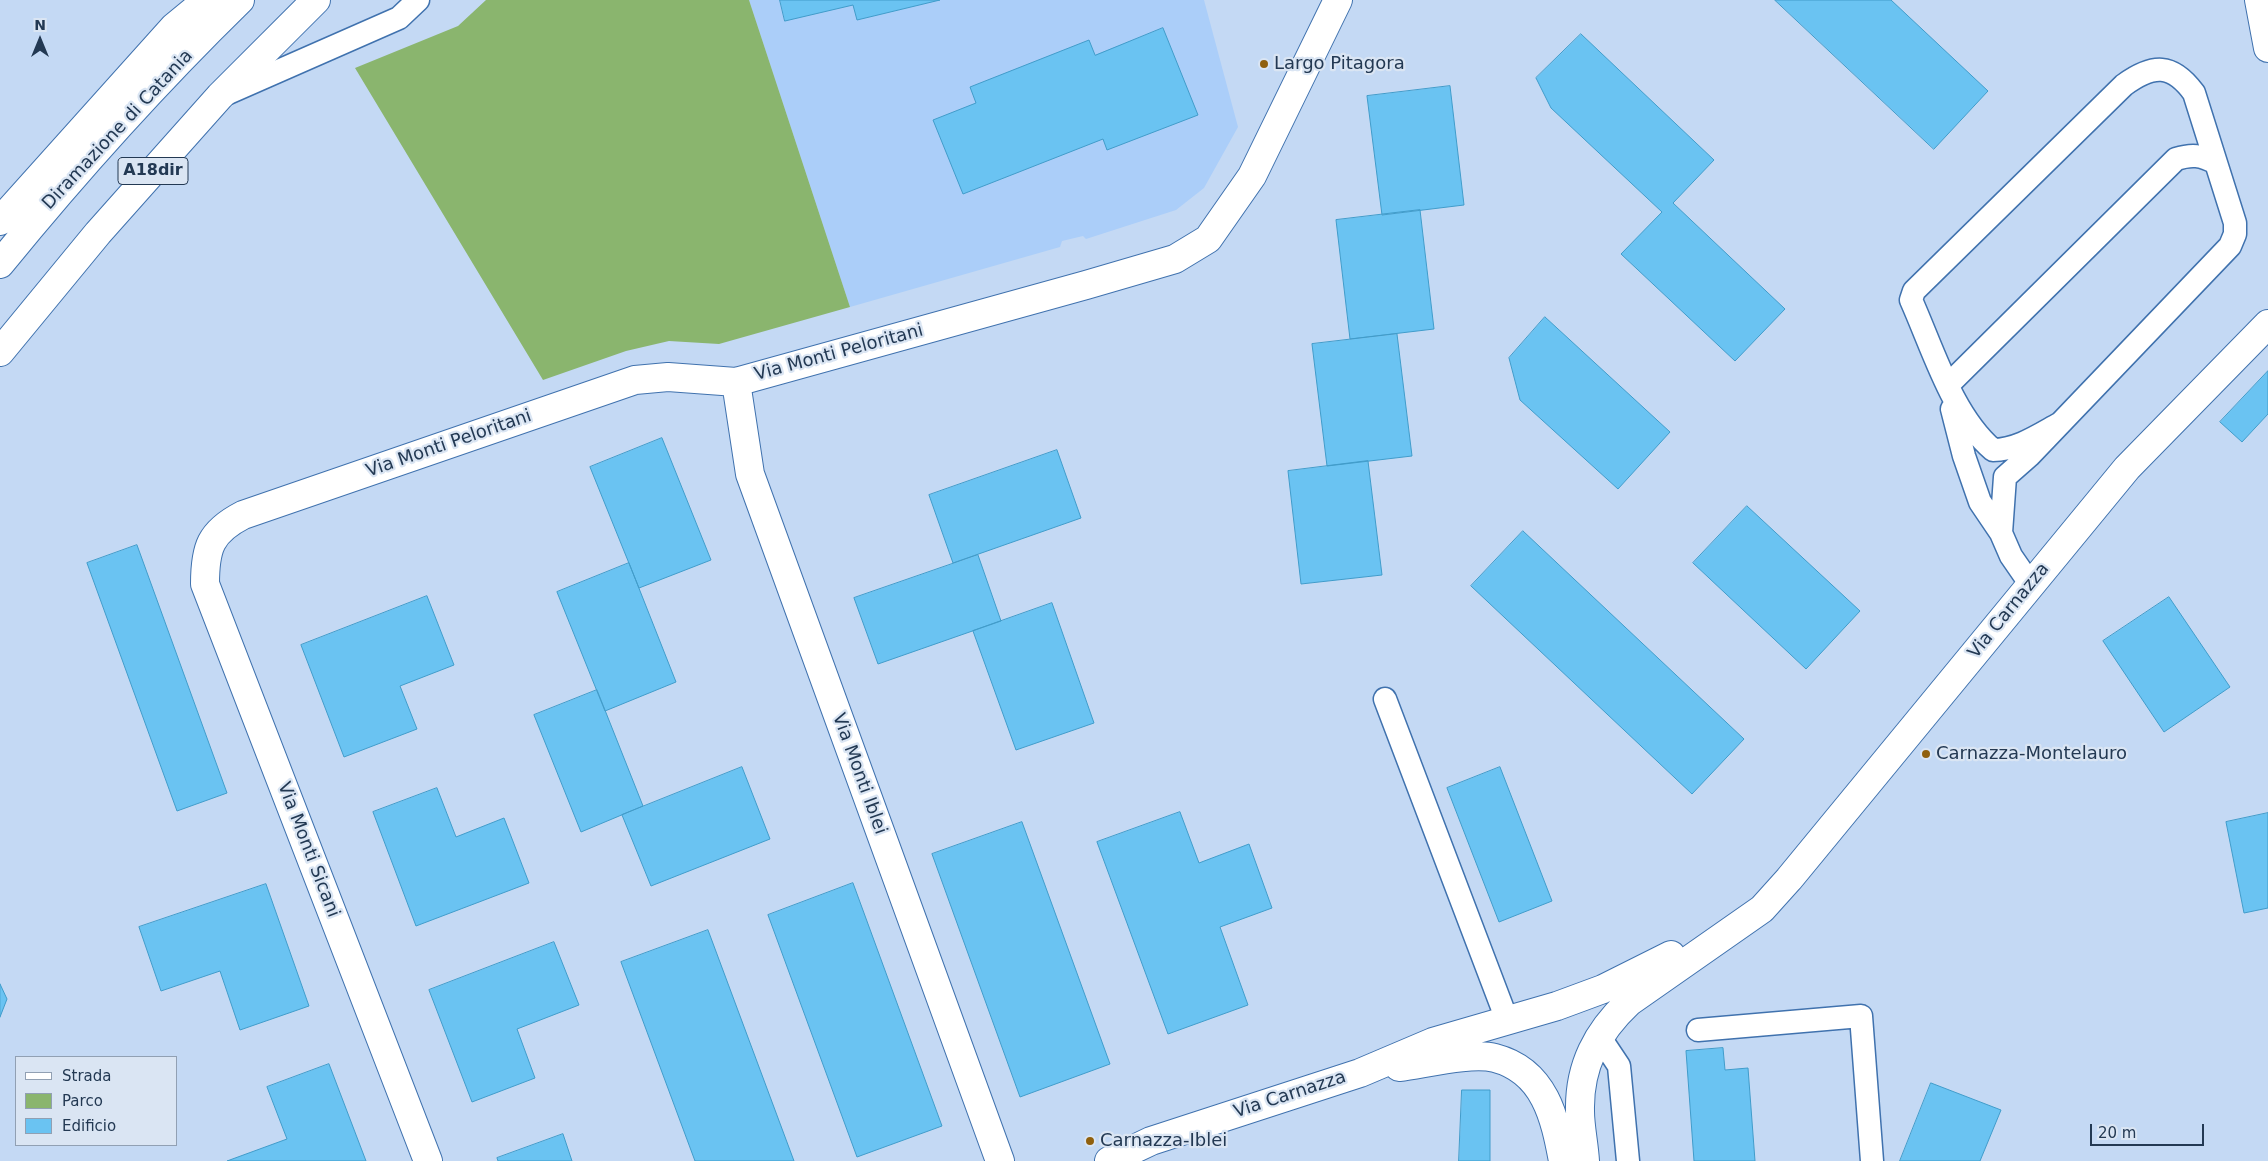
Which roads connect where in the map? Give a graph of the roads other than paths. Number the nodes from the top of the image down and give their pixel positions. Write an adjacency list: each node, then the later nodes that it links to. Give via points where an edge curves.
1 (207, 0): 10 (main road, via 174,27)
2 (240, 0): 11 (main road, Diramazione di Catania / A18dir, via 135,110)
3 (316, 0): 8 (main road, A18dir)
4 (418, 0): 8 (lane, via 399,18)
5 (1338, 0): 14 (main road, Via Monti Peloritani, via 1252,176 1208,239 1175,259)
6 (2259, 0): 7 (main road)
7 (2268, 48)
8 (220, 96): 13 (main road, A18dir, via 98,233)
9 (2216, 162): 15 (lane, via 2202,156 2188,155 2176,159); 15 (lane, via 2194,93 2184,80 2171,71 2154,70 2142,72 2124,84 1914,291 1911,300); 16 (lane, via 2236,223 2236,234 2230,246)
10 (0, 221)
11 (0, 264)
12 (2268, 324): 19 (main road, Via Carnazza, via 2127,468)
13 (0, 352)
14 (736, 382): 18 (main road, Via Monti Peloritani, via 668,377 635,380 243,515 227,523); 27 (main road, Via Monti Iblei, via 750,474)
15 (1948, 385): 16 (lane, via 1967,422 1993,450 2023,443); 17 (lane, via 1954,422 1980,502)
16 (2059, 424): 17 (lane, via 2006,477)
17 (2001, 533): 19 (lane)
18 (213, 538): 26 (main road, Via Monti Sicani, via 205,560 205,584)
19 (2030, 585): 21 (main road, Via Carnazza)
20 (1385, 699): 22 (lane)
21 (1762, 909): 22 (main road, via 1603,989); 24 (main road, via 1629,1002)
22 (1507, 1020): 25 (main road, via 1433,1042)
23 (1698, 1030): 32 (lane, via 1861,1016)
24 (1598, 1036): 30 (main road, via 1580,1085); 31 (lane, via 1618,1066)
25 (1360, 1073): 28 (main road, Via Carnazza, via 1152,1141); 29 (main road, via 1470,1058 1494,1058 1534,1082 1547,1100)
26 (428, 1161)
27 (1000, 1161)
28 (1108, 1161)
29 (1564, 1161)
30 (1585, 1161)
31 (1628, 1161)
32 (1872, 1161)

